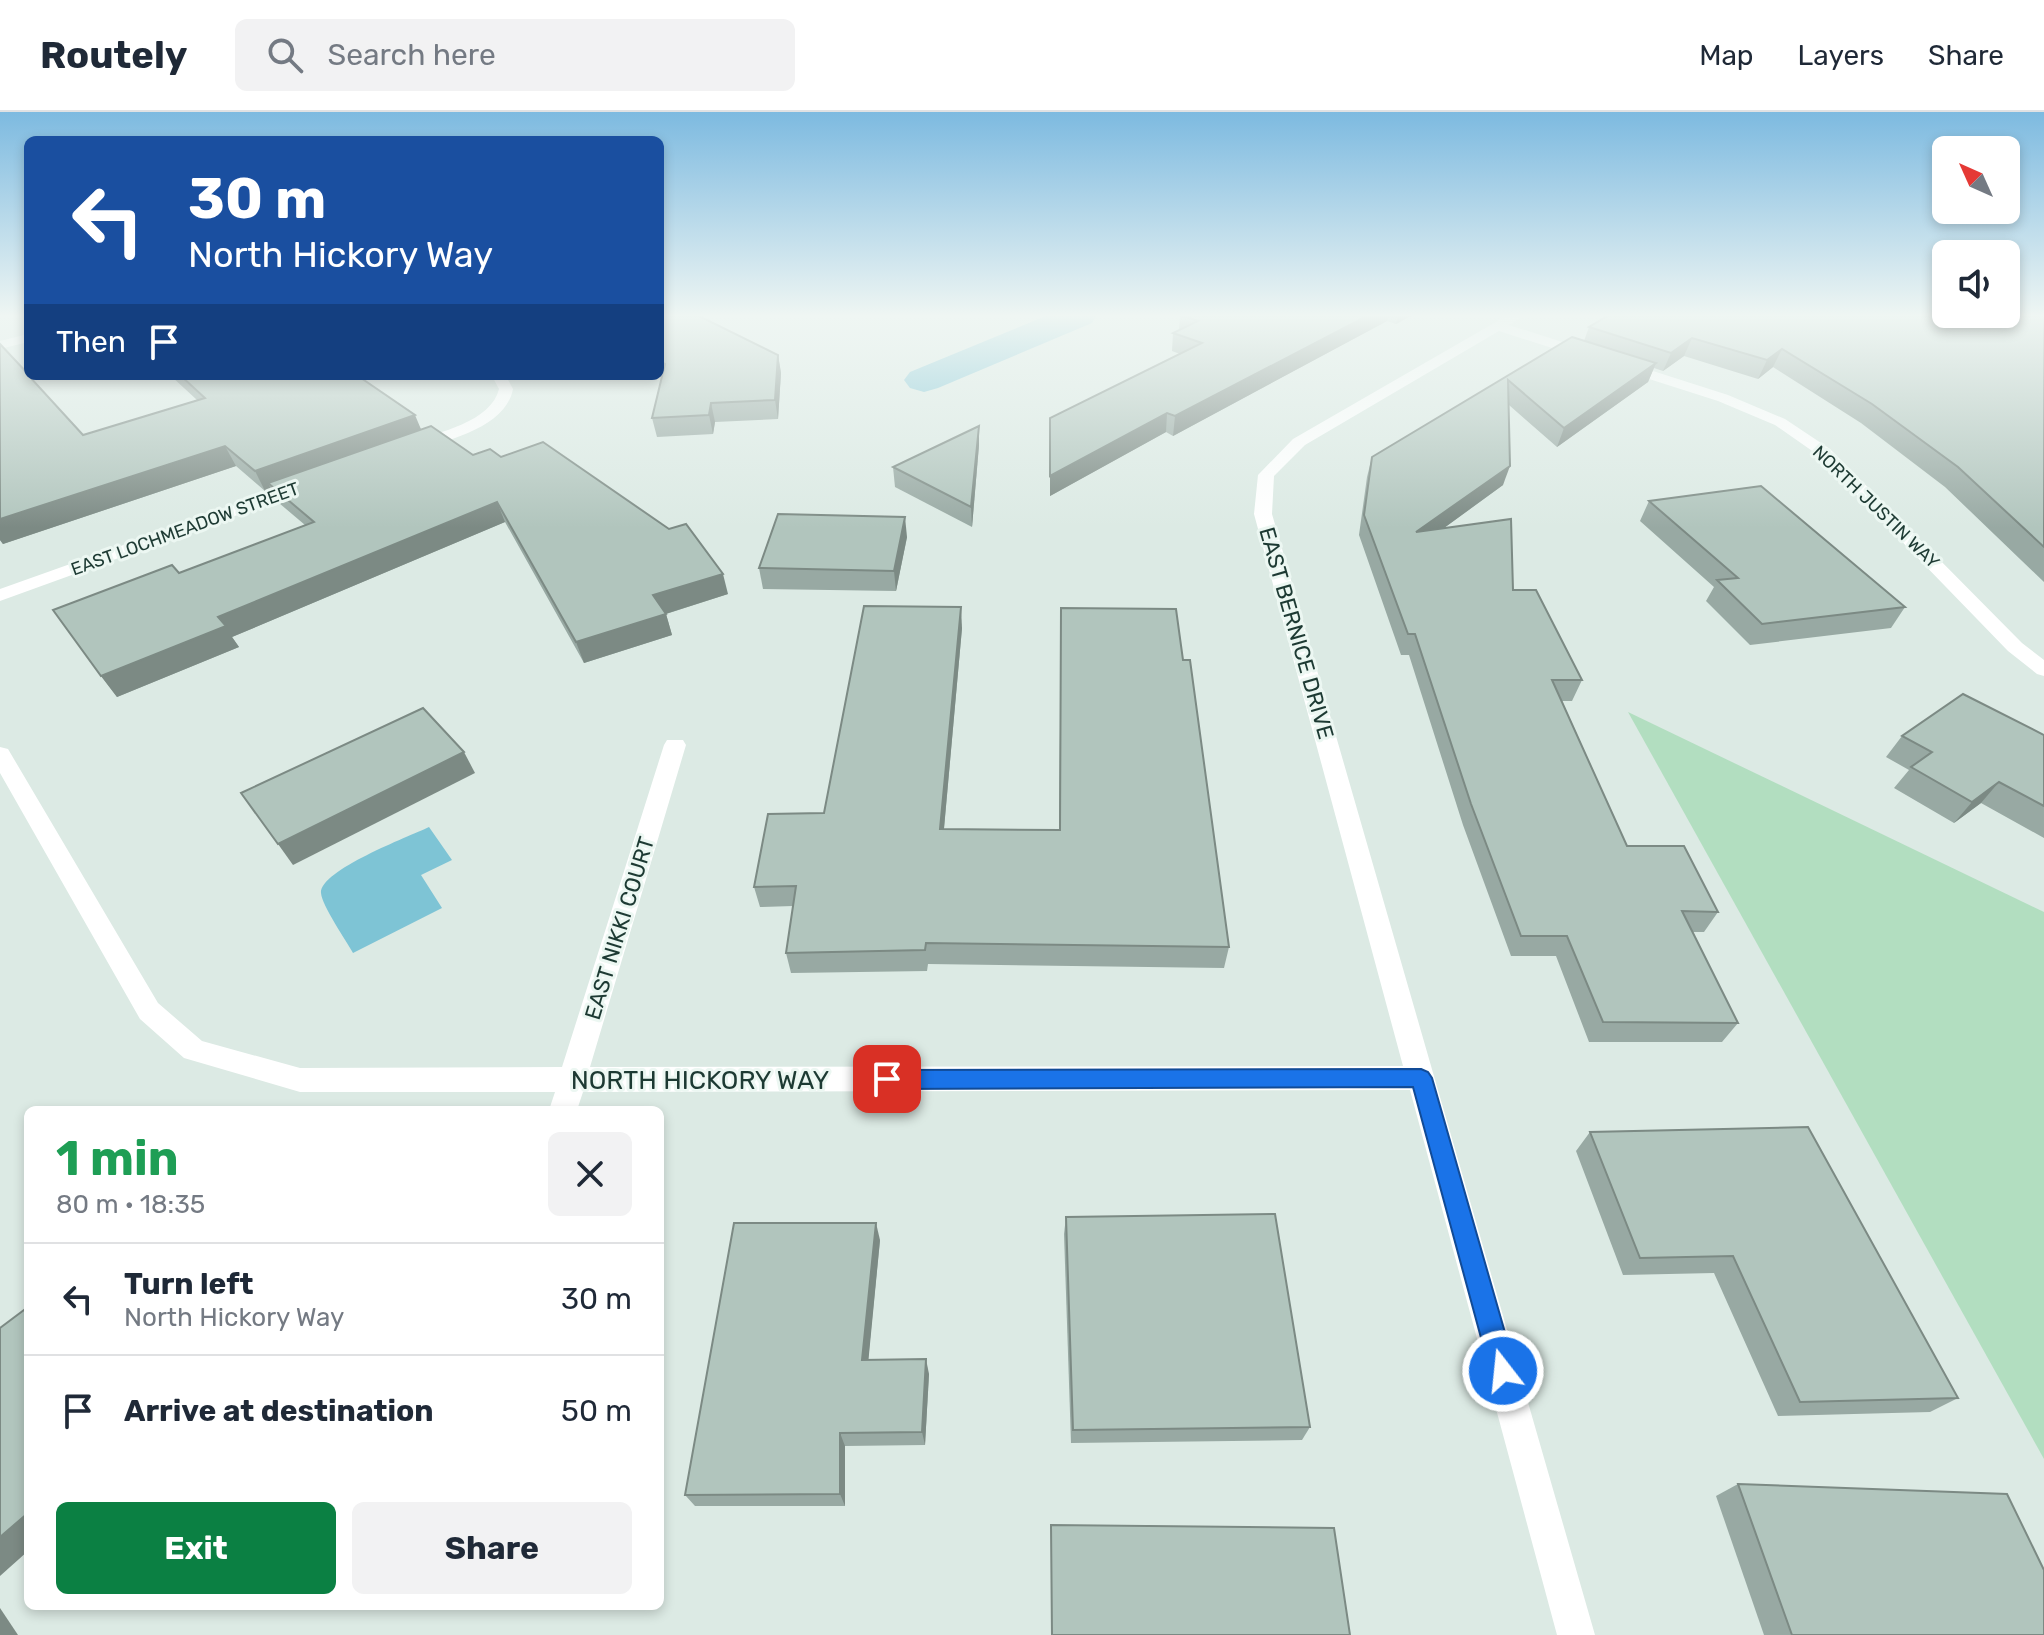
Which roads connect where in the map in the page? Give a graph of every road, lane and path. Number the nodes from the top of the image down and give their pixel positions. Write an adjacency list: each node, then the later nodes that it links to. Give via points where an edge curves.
1 (507, 386): 4 (street, via 502,405 461,429)
2 (1395, 386): 10 (street, EAST BERNICE DRIVE, via 1299,442 1266,475 1263,514)
3 (1686, 386): 7 (street, NORTH JUSTIN WAY, via 1780,422 1824,452 2015,647)
4 (397, 452)
5 (323, 479): 6 (street, EAST LOCHMEADOW STREET)
6 (0, 595)
7 (2044, 670)
8 (675, 745): 11 (street, EAST NIKKI COURT)
9 (0, 754): 11 (street, NORTH HICKORY WAY, via 149,1011 194,1050 300,1080)
10 (1421, 1078): 11 (street, NORTH HICKORY WAY); 13 (street)
11 (573, 1080): 12 (street, EAST NIKKI COURT)
12 (564, 1106)
13 (1576, 1635)

